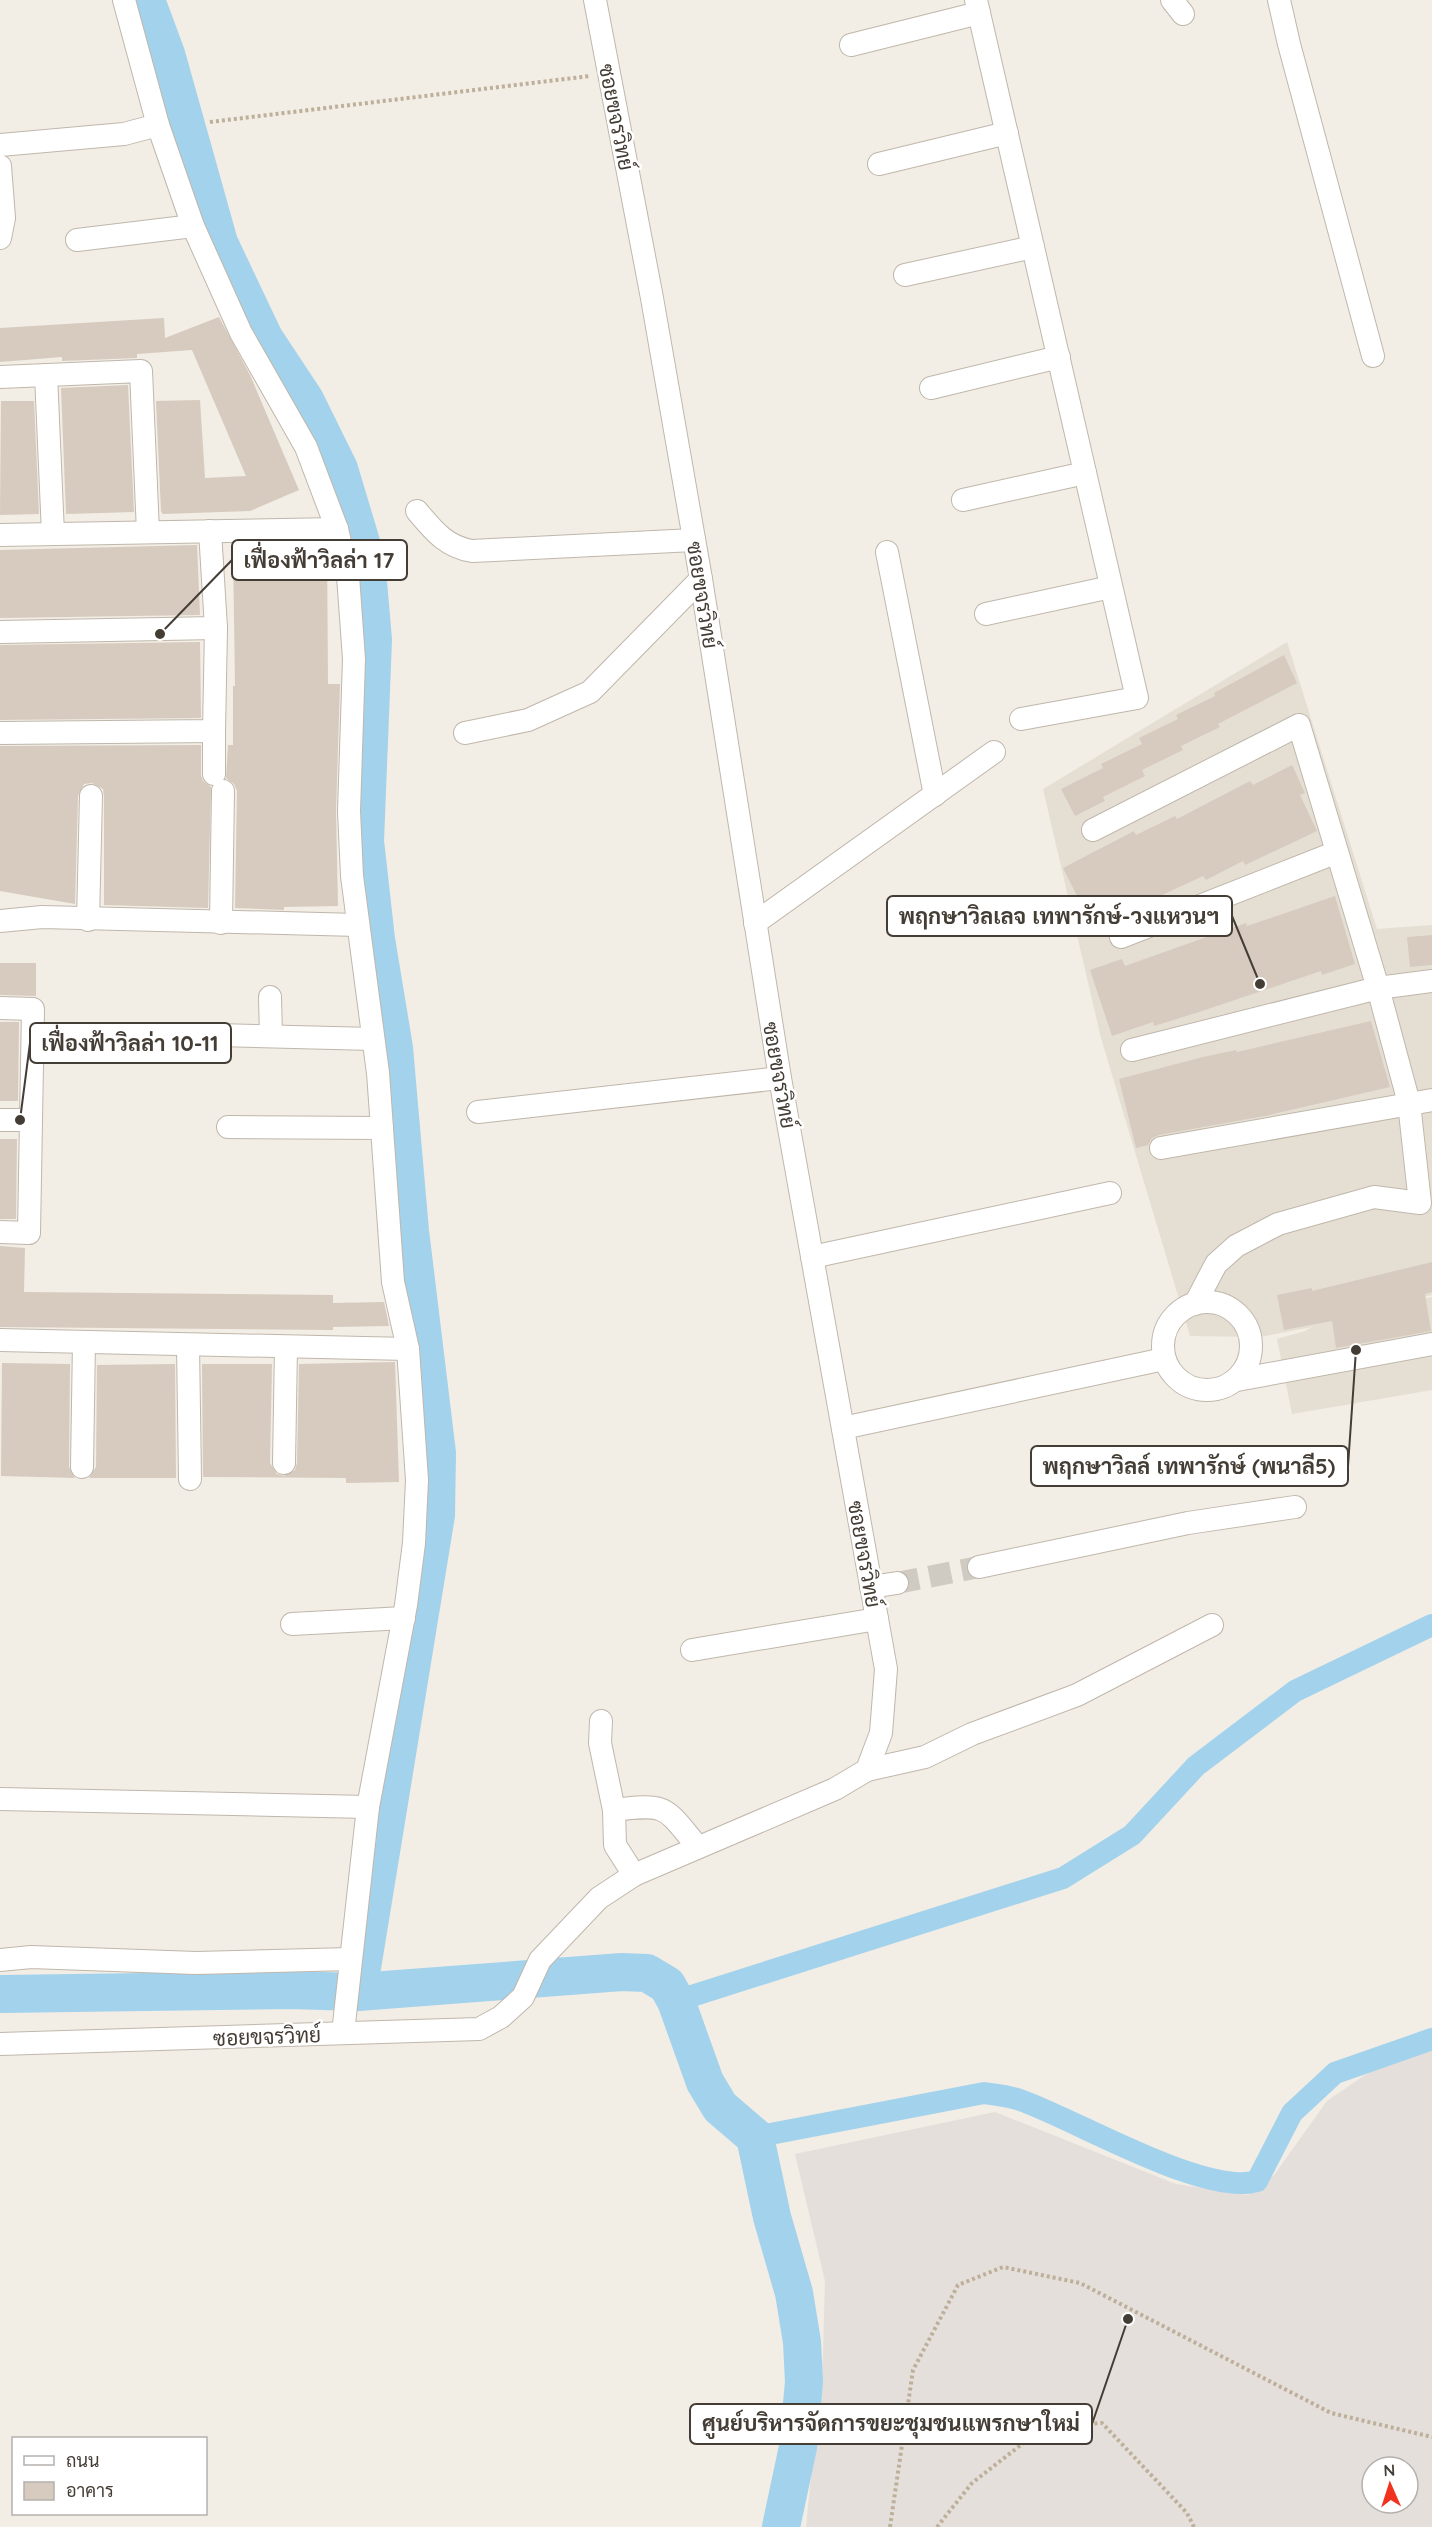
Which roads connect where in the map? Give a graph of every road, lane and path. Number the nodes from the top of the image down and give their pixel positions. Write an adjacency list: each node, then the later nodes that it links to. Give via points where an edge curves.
1 (124, 0): 8 (street)
2 (595, 0): 6 (street, ซอยขจรวิทย์)
3 (1279, 0): 18 (street)
4 (978, 7): 5 (street); 9 (street)
5 (851, 45)
6 (609, 73): 7 (path); 31 (street, ซอยขจรวิทย์)
7 (210, 122)
8 (158, 125): 10 (street, via 124,134); 13 (street)
9 (1007, 133): 11 (street); 16 (street)
10 (0, 145)
11 (879, 164)
12 (0, 166): 14 (street, via 4,218)
13 (193, 226): 15 (street); 26 (street, via 241,333 306,447)
14 (0, 238)
15 (77, 240)
16 (1033, 247): 17 (street); 19 (street)
17 (905, 275)
18 (1373, 356)
19 (1059, 357): 22 (street); 23 (street)
20 (46, 375): 21 (street); 28 (street, via 141,371); 29 (street)
21 (0, 376)
22 (931, 388)
23 (1085, 473): 24 (street); 34 (street)
24 (963, 500)
25 (417, 511): 31 (street, via 447,542 472,551)
26 (337, 529): 27 (street); 53 (street, via 348,576 354,659 349,811)
27 (210, 531): 28 (street); 36 (street)
28 (148, 532): 29 (street)
29 (53, 534): 30 (street)
30 (0, 535)
31 (694, 540): 33 (street, ซอยขจรวิทย์)
32 (887, 552): 43 (street)
33 (701, 579): 41 (street, via 590,692 528,720); 52 (street, ซอยขจรวิทย์)
34 (1111, 587): 35 (street); 38 (street, via 1137,698)
35 (986, 614)
36 (216, 628): 37 (street); 39 (street)
37 (0, 632)
38 (1021, 719)
39 (214, 731): 40 (street); 51 (street, via 219,783)
40 (0, 733)
41 (465, 733)
42 (994, 752): 43 (street)
43 (935, 795): 52 (street)
44 (91, 796): 49 (street)
45 (1093, 830): 46 (street, via 1299,725)
46 (1337, 852): 54 (street); 56 (street)
47 (0, 906): 48 (street)
48 (42, 917): 49 (street); 50 (street)
49 (88, 920): 51 (street)
50 (0, 921)
51 (221, 923): 53 (street)
52 (755, 923): 63 (street, ซอยขจรวิทย์)
53 (358, 925): 61 (street)
54 (1120, 937)
55 (1432, 981): 56 (street)
56 (1378, 988): 62 (street); 65 (street)
57 (270, 997): 60 (street)
58 (0, 1008): 68 (street, via 33,1009)
59 (178, 1034): 60 (street)
60 (271, 1036): 61 (street)
61 (373, 1039): 70 (street)
62 (1132, 1050)
63 (780, 1078): 66 (street); 75 (street, ซอยขจรวิทย์)
64 (1432, 1100): 65 (street)
65 (1409, 1103): 71 (street); 73 (street)
66 (478, 1112)
67 (0, 1120): 68 (street)
68 (30, 1120): 74 (street, via 29,1233)
69 (228, 1127): 70 (street)
70 (382, 1128): 82 (street, via 393,1282)
71 (1161, 1148)
72 (1110, 1193): 75 (street)
73 (1426, 1202): 76 (street, via 1374,1197 1270,1227 1236,1246 1216,1264)
74 (0, 1232)
75 (812, 1257): 85 (street, ซอยขจรวิทย์)
76 (1195, 1304): 83 (street, via 1182,1309 1165,1331); 84 (street, via 1224,1305 1246,1324 1251,1354 1247,1368)
77 (0, 1340): 78 (street)
78 (84, 1342): 80 (street); 87 (street)
79 (1432, 1344): 84 (street)
80 (188, 1345): 81 (street); 88 (street)
81 (286, 1347): 82 (street); 86 (street)
82 (408, 1349): 93 (street, via 417,1480)
83 (1164, 1359): 84 (street, via 1180,1382 1194,1389 1224,1388); 85 (street)
84 (1237, 1380)
85 (843, 1428): 92 (street, ซอยขจรวิทย์)
86 (284, 1463)
87 (82, 1467)
88 (190, 1479)
89 (1295, 1507): 90 (street, via 1188,1522)
90 (979, 1566)
91 (897, 1583): 92 (street)
92 (872, 1587): 94 (street, ซอยขจรวิทย์)
93 (404, 1618): 95 (street); 101 (street)
94 (877, 1619): 97 (street); 99 (street, ซอยขจรวิทย์, via 886,1669 881,1733)
95 (292, 1624)
96 (1212, 1624): 99 (street, via 1077,1695 972,1734 925,1757)
97 (692, 1650)
98 (601, 1721): 102 (street, via 600,1743)
99 (867, 1770): 103 (street, via 835,1789)
100 (0, 1799): 101 (street)
101 (368, 1807): 105 (street)
102 (614, 1810): 103 (street, via 667,1810); 104 (street, via 615,1845)
103 (698, 1847): 104 (street)
104 (633, 1875): 107 (street, ซอยขจรวิทย์, via 599,1898 540,1960 523,1997 501,2017 479,2029)
105 (350, 1959): 106 (street, via 196,1964 31,1956); 107 (street)
106 (0, 1960)
107 (344, 2024): 108 (street, ซอยขจรวิทย์)
108 (0, 2044)
109 (1432, 2437): 110 (path, via 1331,2413 1080,2283 1003,2267 958,2285 914,2370)
110 (890, 2527)
111 (937, 2527): 112 (path, via 972,2483 1044,2427 1102,2424 1187,2513)
112 (1194, 2527)

